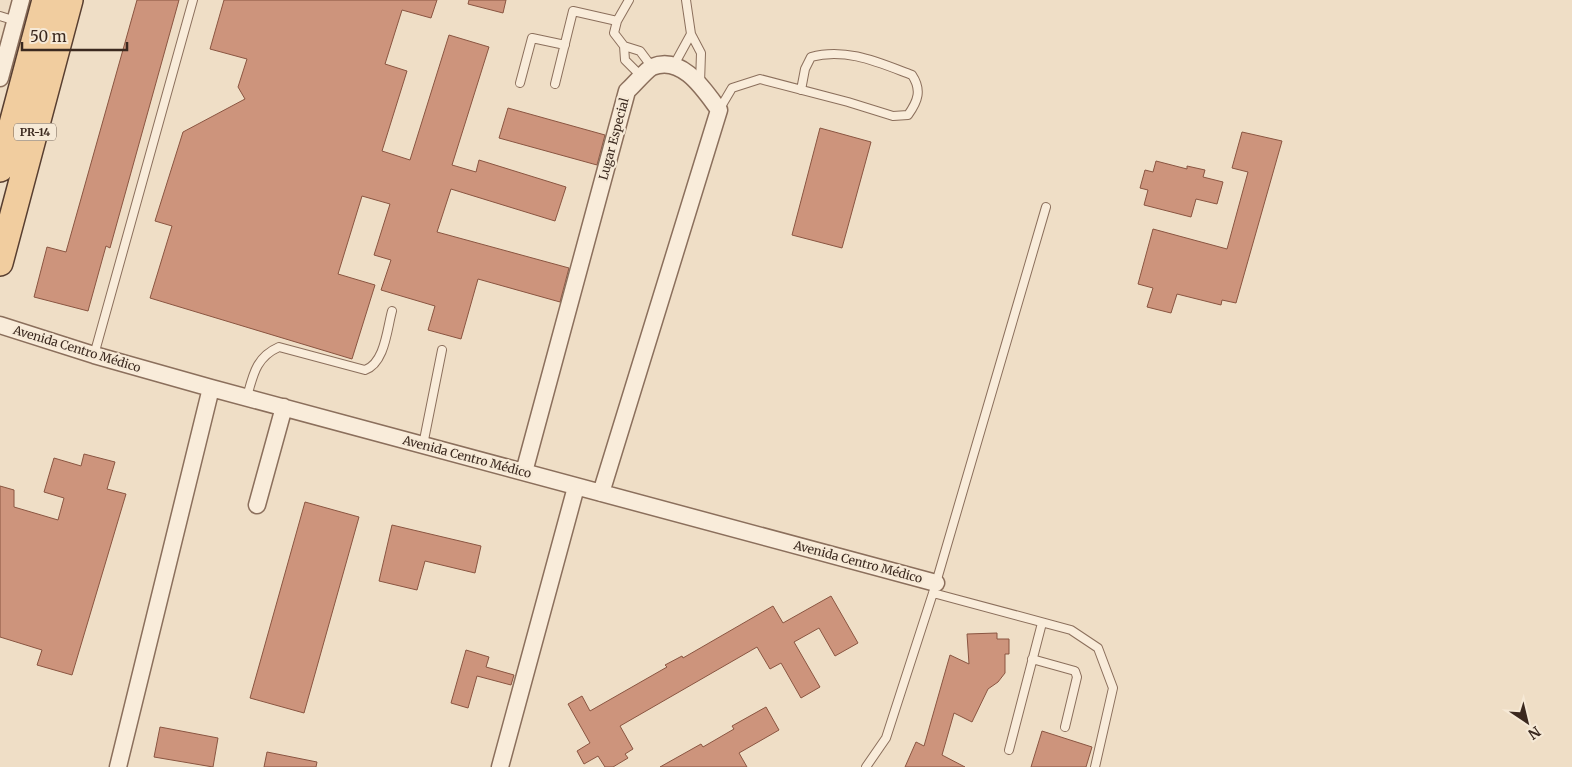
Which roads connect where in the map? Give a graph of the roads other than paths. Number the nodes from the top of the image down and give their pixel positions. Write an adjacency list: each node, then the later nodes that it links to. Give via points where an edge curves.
1 (21, 0): 9 (street)
2 (45, 0): 21 (main road, PR-14)
3 (70, 0): 23 (main road, PR-14)
4 (193, 0): 27 (lane)
5 (629, 0): 8 (lane)
6 (686, 0): 10 (lane)
7 (0, 16): 9 (lane)
8 (617, 20): 11 (lane, via 573,11); 12 (lane, via 614,33)
9 (16, 21): 15 (street)
10 (691, 34): 13 (lane); 18 (lane, via 700,53)
11 (565, 45): 16 (lane, via 532,38); 17 (lane)
12 (624, 46): 14 (lane, via 625,60); 14 (lane, via 640,50)
13 (674, 66): 14 (street); 18 (street)
14 (647, 72): 32 (street, Lugar Especial, via 627,91)
15 (0, 78)
16 (520, 83)
17 (555, 84)
18 (700, 84): 20 (street)
19 (801, 90): 19 (lane, via 893,116 908,115 918,101 918,83 912,75 848,54 825,53 811,57); 20 (lane, via 760,79 732,88)
20 (719, 110): 34 (street)
21 (0, 169)
22 (1046, 206): 36 (lane)
23 (0, 263)
24 (392, 310): 29 (lane, via 378,362 371,368 365,370 279,347 262,357 256,366)
25 (0, 325): 27 (street, Avenida Centro Médico)
26 (442, 350): 31 (lane)
27 (94, 355): 28 (street, Avenida Centro Médico)
28 (211, 388): 29 (street, Avenida Centro Médico); 41 (street)
29 (247, 397): 30 (street, Avenida Centro Médico)
30 (284, 407): 31 (street, Avenida Centro Médico); 35 (street)
31 (423, 445): 32 (street, Avenida Centro Médico)
32 (524, 472): 33 (street, Avenida Centro Médico)
33 (576, 486): 34 (street, Avenida Centro Médico); 42 (street)
34 (601, 493): 36 (street, Avenida Centro Médico)
35 (257, 505)
36 (935, 588): 37 (lane); 43 (lane, via 886,738)
37 (1042, 622): 38 (lane); 44 (lane, via 1071,630 1098,648 1113,688)
38 (1032, 659): 39 (lane, via 1075,671 1077,677); 40 (lane)
39 (1065, 727)
40 (1009, 750)
41 (118, 767)
42 (500, 767)
43 (866, 767)
44 (1095, 767)

